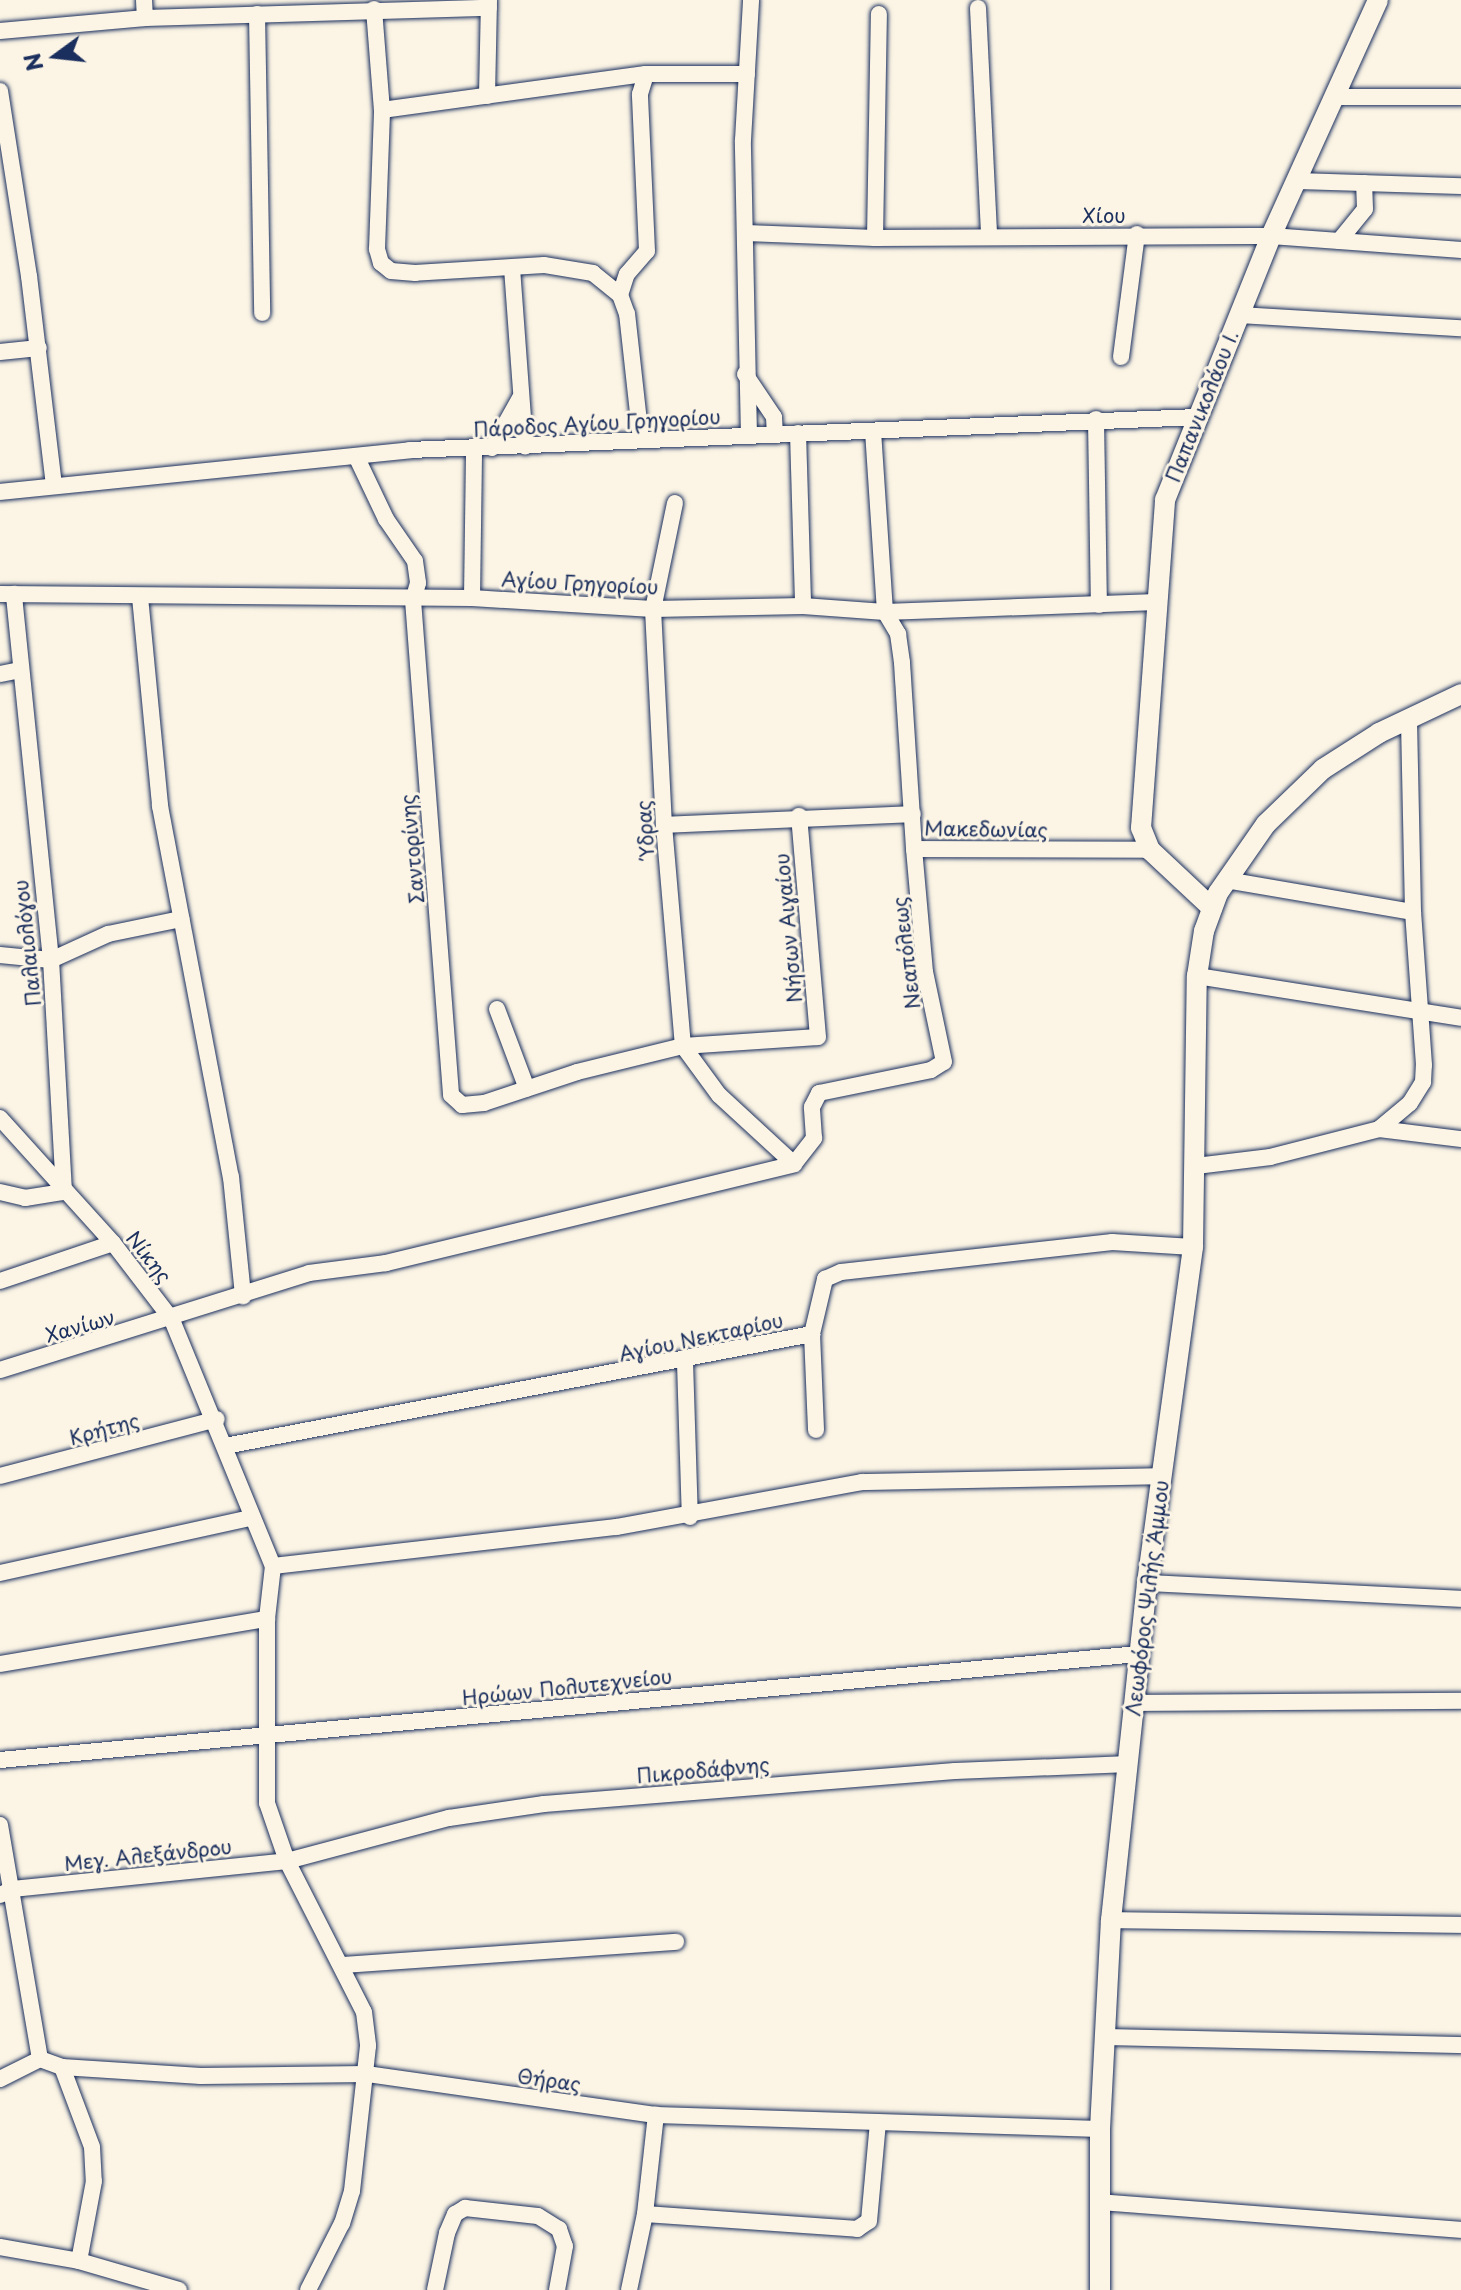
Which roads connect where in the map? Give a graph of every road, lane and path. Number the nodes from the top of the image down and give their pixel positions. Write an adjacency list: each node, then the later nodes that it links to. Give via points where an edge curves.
1 (144, 0): 9 (street)
2 (751, 0): 12 (street)
3 (1378, 0): 15 (street, Παπανικολάου Ι.)
4 (489, 4): 6 (street); 14 (street)
5 (978, 8): 23 (street)
6 (374, 9): 7 (street); 17 (street)
7 (257, 14): 9 (street); 30 (street)
8 (879, 14): 25 (street)
9 (145, 18): 10 (street)
10 (0, 31)
11 (646, 74): 12 (street); 14 (street); 29 (street, via 640,94 647,251 627,274)
12 (747, 74): 21 (street)
13 (0, 91): 33 (street)
14 (487, 96): 17 (street)
15 (1333, 97): 16 (street); 18 (street, Παπανικολάου Ι.)
16 (1461, 97)
17 (382, 110): 28 (street, via 377,249 381,263 391,271 415,273)
18 (1298, 181): 19 (street); 24 (street, Παπανικολάου Ι.)
19 (1364, 183): 20 (street); 26 (street, via 1365,209)
20 (1461, 186)
21 (746, 233): 25 (street, Χίου); 36 (street)
22 (1137, 234): 23 (street, Χίου); 24 (street, Χίου); 35 (street)
23 (989, 235): 25 (street, Χίου)
24 (1271, 236): 26 (street, Χίου); 31 (street, Παπανικολάου Ι.)
25 (875, 238)
26 (1339, 241): 27 (street, Χίου)
27 (1461, 250)
28 (512, 268): 29 (street, via 544,265 593,273); 37 (street)
29 (620, 295): 44 (street, via 631,341)
30 (262, 313)
31 (1239, 315): 32 (street); 38 (street, Παπανικολάου Ι.)
32 (1461, 328)
33 (39, 348): 34 (street); 49 (street)
34 (0, 352)
35 (1121, 357)
36 (745, 374): 42 (street, via 774,417); 43 (street)
37 (520, 398): 45 (street); 46 (street)
38 (1197, 417): 39 (street, Πάροδος Αγίου Γρηγορίου); 56 (street, Παπανικολάου Ι., via 1165,500)
39 (1096, 419): 40 (street, Πάροδος Αγίου Γρηγορίου); 57 (street)
40 (873, 431): 41 (street, Πάροδος Αγίου Γρηγορίου); 60 (street)
41 (798, 433): 42 (street, Πάροδος Αγίου Γρηγορίου); 58 (street)
42 (775, 434): 43 (street, Πάροδος Αγίου Γρηγορίου)
43 (749, 436): 44 (street, Πάροδος Αγίου Γρηγορίου)
44 (641, 440): 45 (street, Πάροδος Αγίου Γρηγορίου)
45 (525, 447): 46 (street, Πάροδος Αγίου Γρηγορίου)
46 (492, 448): 47 (street, Πάροδος Αγίου Γρηγορίου)
47 (474, 449): 48 (street, Πάροδος Αγίου Γρηγορίου); 54 (street)
48 (356, 456): 49 (street, Πάροδος Αγίου Γρηγορίου); 55 (street, Σαντορίνης, via 386,519 415,561 418,583)
49 (54, 486): 50 (street, Πάροδος Αγίου Γρηγορίου)
50 (0, 492)
51 (675, 503): 59 (street, Ύδρας)
52 (7, 594): 53 (street, Αγίου Γρηγορίου); 61 (street, Παλαιολόγου)
53 (140, 597): 55 (street, Αγίου Γρηγορίου); 73 (street, via 160,806)
54 (472, 598): 55 (street, Αγίου Γρηγορίου); 59 (street, Αγίου Γρηγορίου)
55 (413, 600): 81 (street, Σαντορίνης, via 451,1095 462,1105)
56 (1157, 602): 57 (street, Αγίου Γρηγορίου); 69 (street, Παπανικολάου Ι., via 1141,828)
57 (1099, 605): 60 (street, Αγίου Γρηγορίου)
58 (803, 606): 59 (street, Αγίου Γρηγορίου); 60 (street, Αγίου Γρηγορίου)
59 (653, 609): 67 (street, Ύδρας)
60 (885, 612): 65 (street, via 898,634)
61 (21, 670): 62 (street); 75 (street, Παλαιολόγου)
62 (0, 674)
63 (1461, 694): 64 (street, Λεωφόρος Ψιλής Άμμου)
64 (1409, 721): 70 (street, Λεωφόρος Ψιλής Άμμου, via 1323,769 1266,824); 72 (street)
65 (913, 814): 66 (street, Μακεδωνίας); 68 (street, Μακεδωνίας)
66 (799, 816): 67 (street, Μακεδωνίας); 80 (street, Νήσων Αιγαίου, via 818,1037)
67 (664, 825): 80 (street, Ύδρας)
68 (914, 849): 69 (street, Μακεδωνίας); 85 (street, Νεαπόλεως, via 925,972 944,1062 931,1070 819,1093 812,1107 814,1138)
69 (1150, 850): 71 (street)
70 (1226, 880): 71 (street, Λεωφόρος Ψιλής Άμμου); 72 (street)
71 (1212, 908): 76 (street, Λεωφόρος Ψιλής Άμμου)
72 (1413, 912): 78 (street)
73 (181, 919): 75 (street, via 108,934); 92 (street, via 231,1177)
74 (0, 955): 75 (street)
75 (51, 960): 88 (street, Παλαιολόγου)
76 (1197, 976): 78 (street); 86 (street, Λεωφόρος Ψιλής Άμμου)
77 (497, 1009): 81 (street)
78 (1418, 1010): 79 (street); 83 (street, via 1423,1082 1410,1103)
79 (1461, 1018)
80 (683, 1046): 81 (street); 85 (street, via 719,1095)
81 (527, 1089)
82 (0, 1118): 88 (street, Νίκης)
83 (1379, 1129): 84 (street); 86 (street, via 1270,1157)
84 (1461, 1139)
85 (794, 1164): 92 (street, Χανίων, via 386,1263 309,1273)
86 (1196, 1166): 90 (street, Λεωφόρος Ψιλής Άμμου)
87 (0, 1192): 88 (street, via 25,1198)
88 (64, 1192): 89 (street, Νίκης)
89 (113, 1243): 91 (street); 93 (street, Νίκης)
90 (1193, 1247): 94 (street, Αγίου Νεκταρίου, via 1112,1242 841,1272 825,1279); 101 (street, Λεωφόρος Ψιλής Άμμου)
91 (0, 1281)
92 (243, 1296): 93 (street, Χανίων)
93 (172, 1320): 96 (street, Χανίων); 97 (street, Νίκης)
94 (812, 1334): 95 (street, Αγίου Νεκταρίου); 98 (street)
95 (685, 1362): 99 (street, Αγίου Νεκταρίου); 102 (street)
96 (0, 1370)
97 (217, 1419): 99 (street, Νίκης); 100 (street, Κρήτης)
98 (816, 1430)
99 (225, 1446): 103 (street, Νίκης)
100 (0, 1476)
101 (1162, 1476): 102 (street, via 862,1482); 106 (street, Λεωφόρος Ψιλής Άμμου)
102 (690, 1517): 104 (street)
103 (250, 1518): 104 (street, Νίκης); 105 (street)
104 (273, 1566): 108 (street)
105 (0, 1573)
106 (1147, 1583): 107 (street); 109 (street, Λεωφόρος Ψιλής Άμμου)
107 (1461, 1599)
108 (267, 1619): 110 (street); 113 (street)
109 (1138, 1654): 112 (street, Λεωφόρος Ψιλής Άμμου); 113 (street, Ηρώων Πολυτεχνείου)
110 (0, 1664)
111 (1461, 1701): 112 (street)
112 (1134, 1703): 115 (street, Λεωφόρος Ψιλής Άμμου)
113 (270, 1738): 114 (street, Ηρώων Πολυτεχνείου); 117 (street, via 267,1803)
114 (0, 1760)
115 (1129, 1764): 117 (street, Πικροδάφνης, via 955,1771 544,1804 449,1818); 119 (street, Λεωφόρος Ψιλής Άμμου)
116 (0, 1825): 118 (street)
117 (287, 1861): 118 (street, Μεγ. Αλεξάνδρου); 122 (street)
118 (6, 1892): 125 (street)
119 (1111, 1920): 120 (street); 123 (street, Λεωφόρος Ψιλής Άμμου)
120 (1461, 1925)
121 (676, 1942): 122 (street)
122 (344, 1965): 127 (street, via 364,2012)
123 (1103, 2037): 124 (street); 131 (street, Λεωφόρος Ψιλής Άμμου)
124 (1461, 2045)
125 (40, 2059): 126 (street, Θήρας); 128 (street)
126 (62, 2067): 127 (street, Θήρας, via 201,2076); 136 (street, via 92,2147 94,2181)
127 (367, 2074): 129 (street, Θήρας); 138 (street, via 352,2191)
128 (0, 2079)
129 (656, 2115): 130 (street, Θήρας); 133 (street)
130 (878, 2122): 131 (street, Θήρας); 133 (street, via 869,2221 857,2229)
131 (1100, 2129): 132 (street, Λεωφόρος Ψιλής Άμμου)
132 (1099, 2202): 134 (street); 142 (street, Λεωφόρος Ψιλής Άμμου)
133 (645, 2214): 141 (street)
134 (1461, 2230)
135 (0, 2247): 136 (street)
136 (79, 2261): 137 (street)
137 (179, 2290)
138 (308, 2290)
139 (435, 2290): 140 (street, via 447,2233 455,2214 465,2208 538,2216 559,2229 565,2246)
140 (557, 2290)
141 (629, 2290)
142 (1100, 2290)

